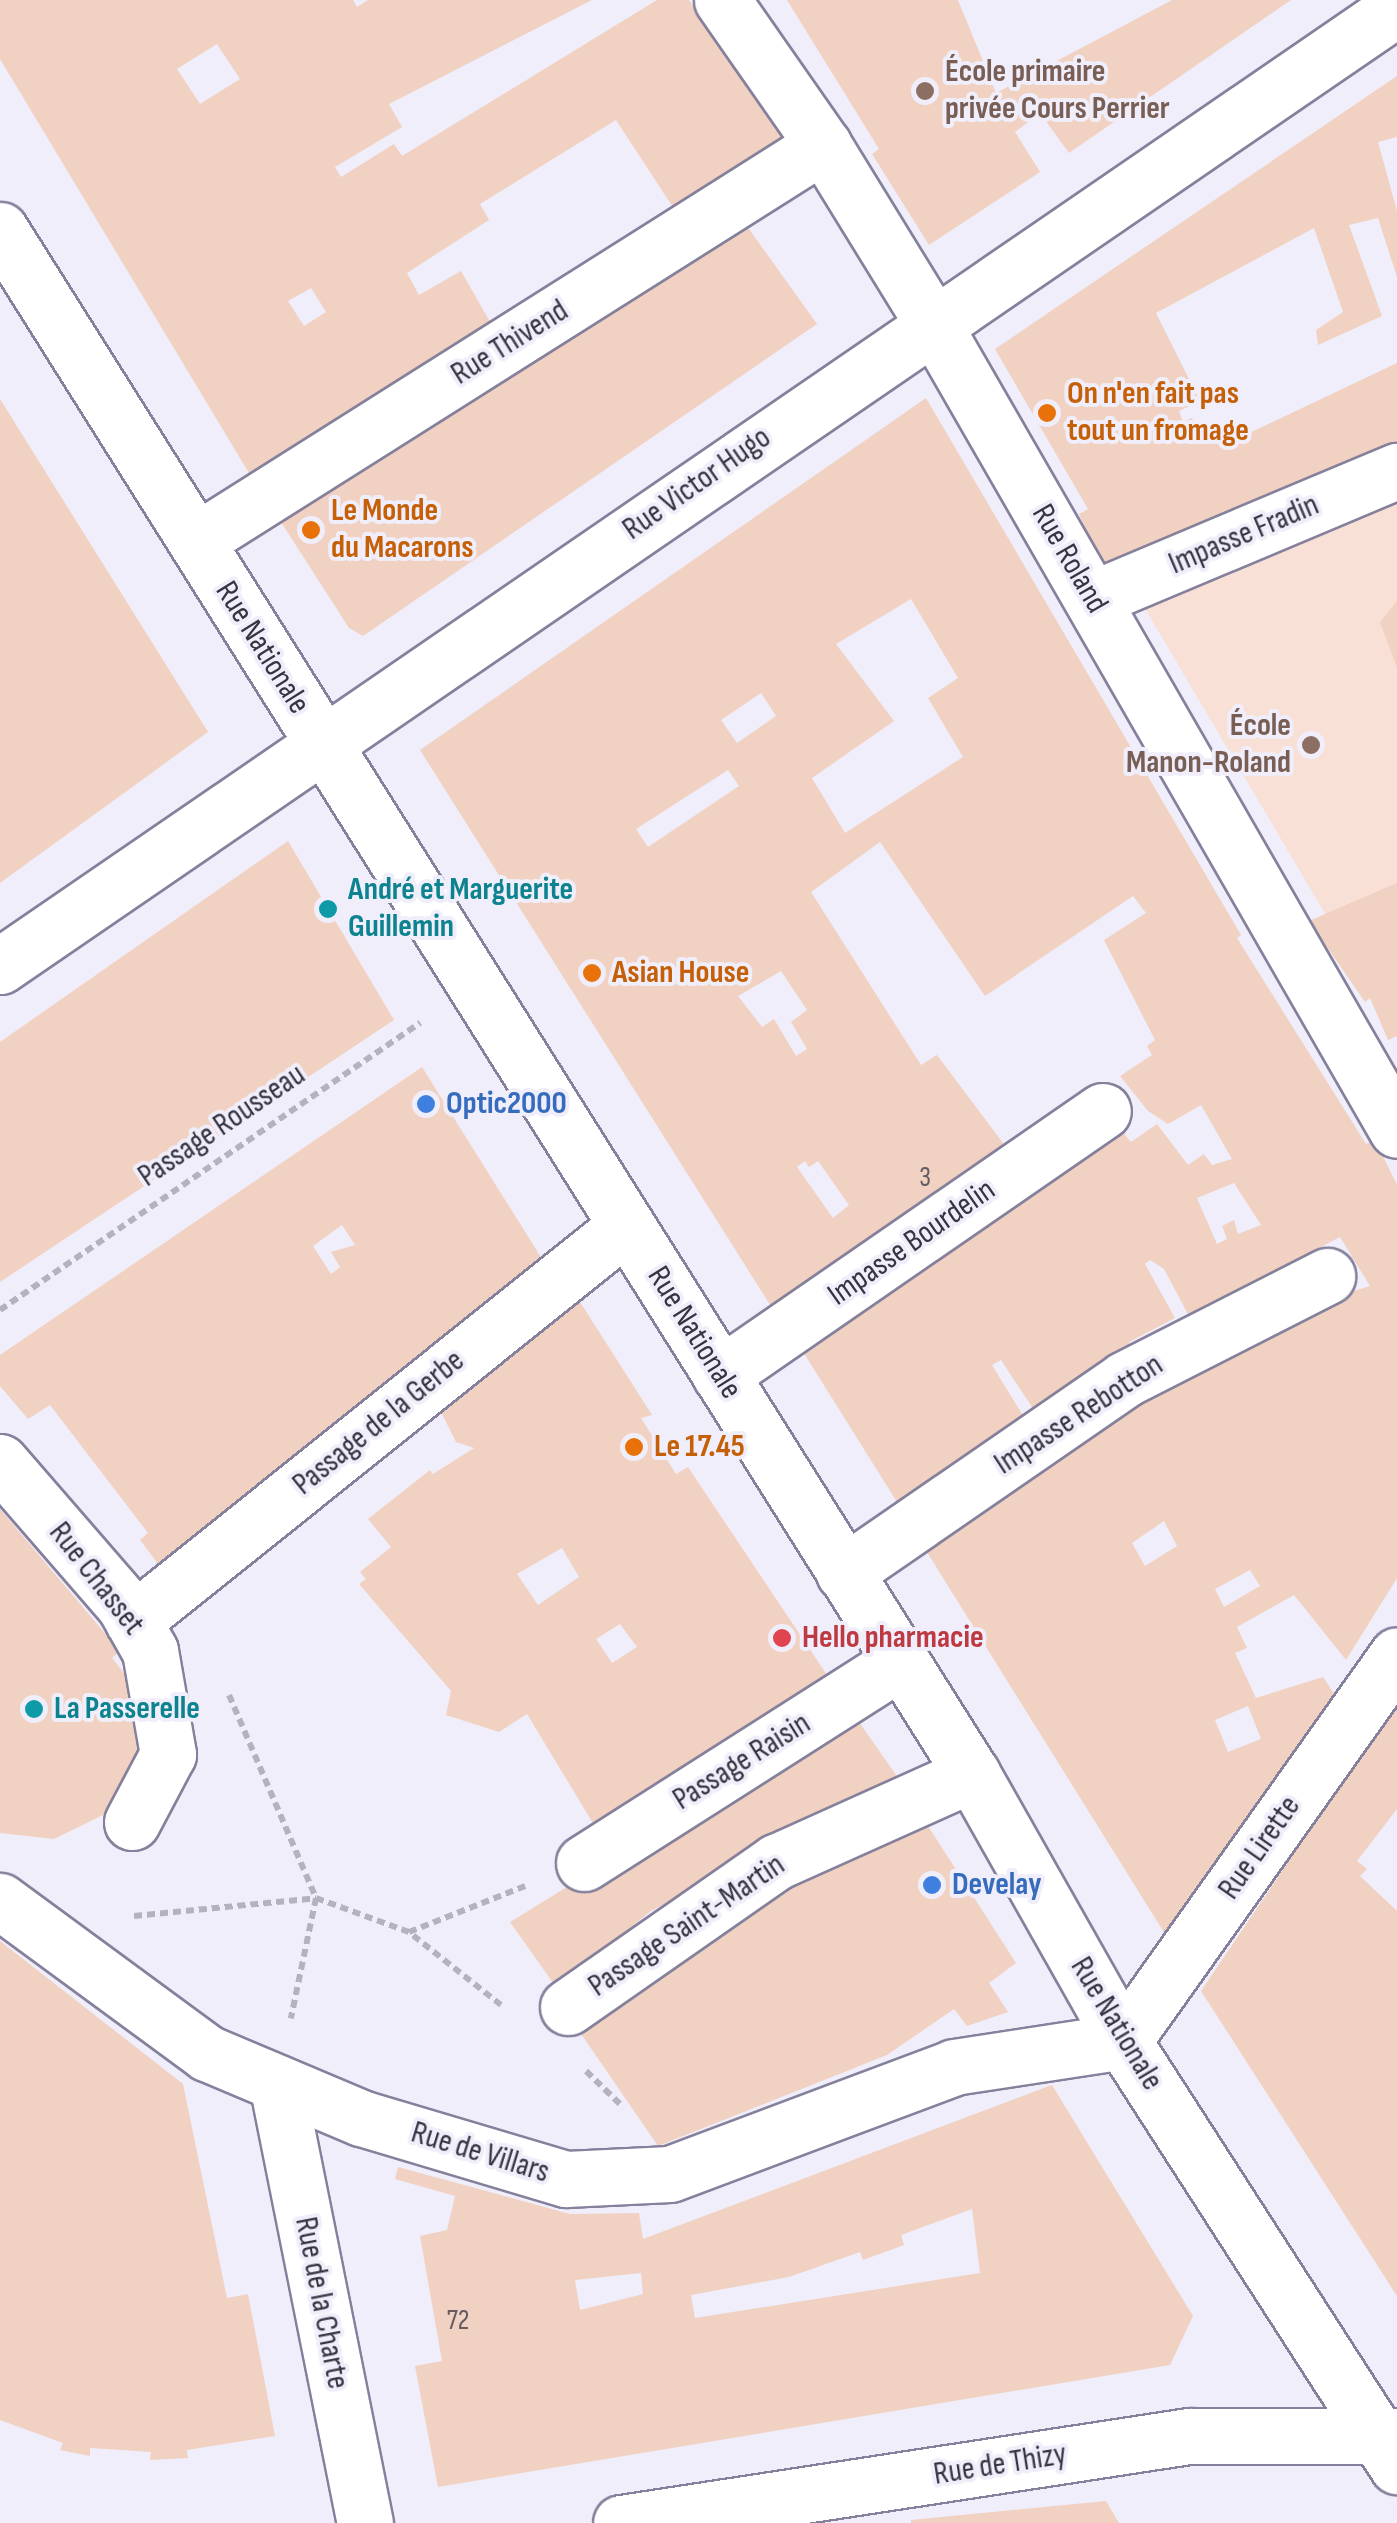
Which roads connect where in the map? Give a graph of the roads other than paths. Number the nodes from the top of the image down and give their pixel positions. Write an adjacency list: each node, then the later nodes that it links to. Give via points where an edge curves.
1 (722, 0): 3 (street, Rue Roland)
2 (1397, 8): 5 (street, Rue Victor Hugo)
3 (824, 146): 5 (street, Rue Roland); 7 (street, Rue Thivend)
4 (0, 230): 7 (street, Rue Nationale)
5 (932, 322): 8 (street, Rue Roland); 9 (street, Rue Victor Hugo)
6 (1397, 471): 8 (street, Impasse Fradin)
7 (196, 541): 9 (street, Rue Nationale)
8 (1092, 600): 12 (street, Rue Roland)
9 (322, 743): 10 (street, Rue Victor Hugo); 13 (street, Rue Nationale)
10 (0, 966)
11 (1103, 1110): 15 (street, Impasse Bourdelin)
12 (1397, 1130)
13 (626, 1226): 15 (street, Rue Nationale); 18 (street, Passage de la Gerbe)
14 (1327, 1276): 17 (street, Impasse Rebotton, via 1125,1378)
15 (720, 1376): 17 (street, Rue Nationale)
16 (0, 1462): 18 (street, Rue Chasset)
17 (844, 1574): 20 (street, Rue Nationale)
18 (132, 1621): 22 (street, Rue Chasset, via 150,1651 168,1754)
19 (1397, 1656): 26 (street, Rue Lirette)
20 (901, 1661): 21 (street, Rue Nationale); 23 (street, Passage Raisin)
21 (972, 1774): 25 (street, Passage Saint-Martin, via 776,1862); 26 (street, Rue Nationale)
22 (132, 1822)
23 (584, 1863)
24 (14, 1914): 27 (street, Rue de Villars, via 207,2053)
25 (568, 2007)
26 (1123, 2041): 27 (street, Rue de Villars, via 954,2068 670,2174 566,2179 360,2118); 28 (street, Rue Nationale)
27 (277, 2083): 29 (street, Rue de la Charte)
28 (1393, 2442): 30 (street, Rue de Thizy, via 1189,2436)
29 (365, 2523)
30 (622, 2523)

